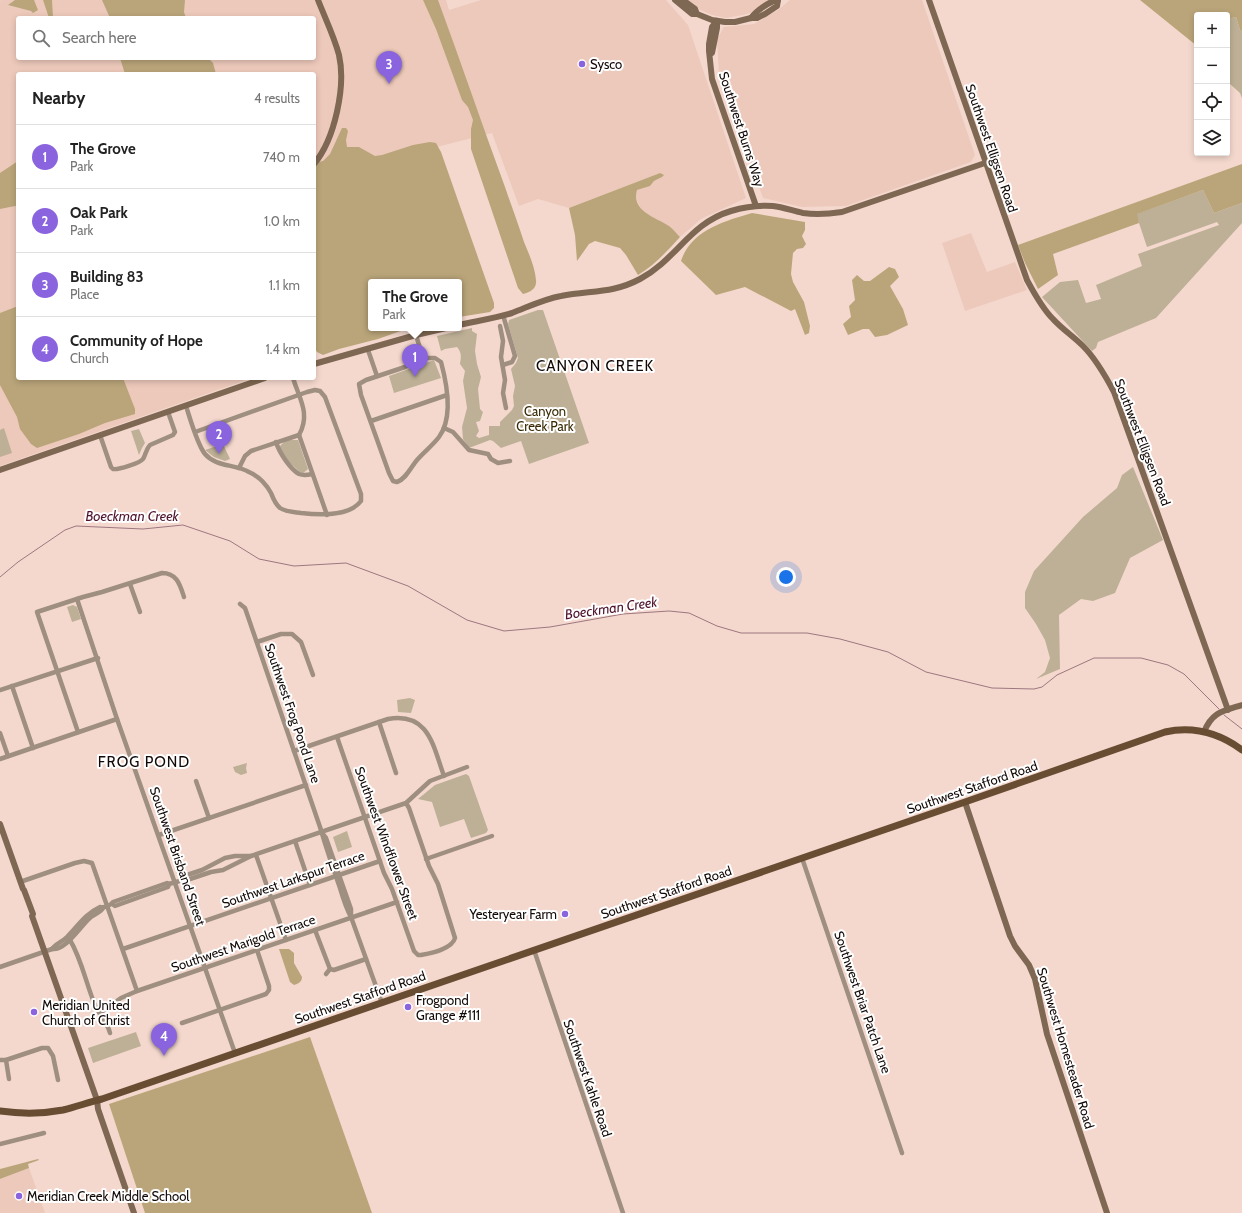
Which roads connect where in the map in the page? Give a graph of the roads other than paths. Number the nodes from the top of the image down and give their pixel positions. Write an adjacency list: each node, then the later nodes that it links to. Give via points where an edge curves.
1 (318, 0): 8 (main road, via 338,50 340,76 333,127 326,147)
2 (675, 0): 6 (main road, via 692,14)
3 (683, 0): 6 (main road, via 695,9)
4 (778, 0): 7 (main road, via 777,6 757,18 735,22)
5 (929, 0): 9 (main road, Southwest Elligsen Road)
6 (697, 14): 7 (main road)
7 (717, 21): 10 (main road, Southwest Burns Way, via 710,35 709,52 714,88)
8 (316, 161)
9 (985, 163): 10 (main road, via 842,212 811,214 773,206); 51 (main road, Southwest Elligsen Road, via 1023,269 1034,291 1052,318 1095,360 1114,392)
10 (756, 206): 11 (main road, via 732,211 709,220 689,236 667,260 631,283 608,291 558,297)
11 (503, 315): 12 (main road); 19 (street, via 515,356 512,362)
12 (462, 324)
13 (500, 326): 19 (street)
14 (433, 331): 15 (main road)
15 (416, 335): 16 (main road); 17 (street)
16 (368, 350): 18 (main road); 20 (street)
17 (423, 358): 20 (street); 24 (street, via 435,358 441,362)
18 (316, 363)
19 (503, 365): 26 (street, via 503,398)
20 (377, 376): 28 (street, via 359,384)
21 (259, 380): 25 (main road)
22 (294, 380): 23 (street)
23 (299, 395): 30 (street); 31 (street, via 305,419); 38 (street, via 317,390 323,394 361,497 361,501 354,507)
24 (447, 395): 28 (street); 29 (street, via 448,407)
25 (186, 406): 27 (main road); 30 (street)
26 (506, 408)
27 (168, 412): 32 (main road); 32 (street, via 175,432 173,435 150,444 140,462 120,469 111,467)
28 (371, 421): 29 (street, via 392,479 397,482 404,478)
29 (444, 428): 34 (street, via 453,432 472,452 488,454 498,463)
30 (195, 432): 35 (street, via 202,450 208,457)
31 (299, 434): 33 (street); 37 (street)
32 (100, 435): 36 (main road)
33 (276, 442): 35 (street, via 248,453); 37 (street, via 280,452 297,472)
34 (510, 461)
35 (239, 468): 38 (street, via 261,480 282,509)
36 (0, 470)
37 (312, 474): 38 (street)
38 (327, 515)
39 (130, 584): 40 (street, via 158,574 172,574 177,579); 41 (street); 43 (street)
40 (184, 597)
41 (78, 599): 45 (street, Southwest Brisband Street); 46 (street, via 37,612)
42 (240, 604): 44 (street, Southwest Frog Pond Lane, via 245,608)
43 (140, 612)
44 (257, 642): 47 (street, via 285,633 295,636 303,646); 60 (street, Southwest Frog Pond Lane)
45 (98, 658): 46 (street); 52 (street, Southwest Brisband Street)
46 (58, 671): 48 (street); 54 (street)
47 (313, 675)
48 (12, 686): 49 (street); 58 (street)
49 (0, 690)
50 (1242, 705): 51 (main road)
51 (1228, 710): 55 (main road, via 1212,718)
52 (117, 719): 54 (street); 75 (street, Southwest Brisband Street)
53 (379, 722): 57 (street); 64 (street); 65 (street, via 406,718 424,728 432,741)
54 (78, 732): 58 (street)
55 (1204, 732): 59 (main road, Southwest Stafford Road); 68 (main road, Southwest Stafford Road, via 1179,730 1159,734)
56 (0, 733): 61 (street)
57 (337, 737): 60 (street); 71 (street, Southwest Windflower Street)
58 (33, 748): 61 (street)
59 (1242, 750)
60 (294, 751): 67 (street, Southwest Frog Pond Lane)
61 (8, 756): 62 (street)
62 (0, 759)
63 (467, 768): 65 (street)
64 (396, 774)
65 (444, 776): 69 (street, via 430,781)
66 (196, 781): 70 (street)
67 (306, 785): 70 (street); 74 (street, Southwest Frog Pond Lane)
68 (965, 802): 79 (main road, Southwest Stafford Road); 123 (main road, Southwest Homesteader Road, via 1010,936 1035,979 1047,1034)
69 (406, 803): 71 (street); 80 (street)
70 (209, 818): 75 (street)
71 (365, 818): 74 (street); 81 (street, Southwest Windflower Street)
72 (0, 824): 73 (main road)
73 (1, 833): 84 (main road)
74 (322, 833): 77 (street); 82 (street, Southwest Frog Pond Lane, via 326,838)
75 (159, 835): 85 (street, Southwest Brisband Street)
76 (492, 836): 80 (street)
77 (295, 841): 78 (street); 86 (street)
78 (254, 855): 83 (street, via 223,870); 83 (street, via 225,858 187,875); 87 (street)
79 (802, 858): 98 (main road, Southwest Stafford Road); 120 (street, Southwest Briar Patch Lane)
80 (426, 859): 88 (street, Southwest Windflower Street, via 438,884 455,935 454,942 449,946 418,955 414,951)
81 (380, 861): 82 (street, Southwest Larkspur Terrace); 88 (street, Southwest Windflower Street)
82 (337, 876): 86 (street, Southwest Larkspur Terrace); 90 (street, Southwest Frog Pond Lane)
83 (183, 880): 85 (street)
84 (20, 882): 89 (street, via 88,861 94,865); 99 (main road)
85 (175, 882): 89 (street); 91 (street, Southwest Brisband Street)
86 (310, 885): 87 (street, Southwest Larkspur Terrace)
87 (272, 898): 91 (street, Southwest Larkspur Terrace); 94 (street)
88 (397, 902): 90 (street, Southwest Marigold Terrace)
89 (107, 906): 93 (street, via 83,924); 95 (street, via 95,909); 96 (street)
90 (351, 917): 92 (street, Southwest Marigold Terrace); 100 (street, Southwest Frog Pond Lane)
91 (190, 926): 96 (street, Southwest Larkspur Terrace); 102 (street, Southwest Brisband Street)
92 (315, 930): 94 (street, Southwest Marigold Terrace); 103 (street)
93 (70, 940): 95 (street, via 55,950); 108 (street)
94 (286, 940): 97 (street, Southwest Marigold Terrace)
95 (52, 949): 99 (street)
96 (122, 949): 105 (street)
97 (257, 950): 102 (street, Southwest Marigold Terrace); 107 (street, via 269,986 268,992 264,996)
98 (534, 950): 106 (main road, Southwest Stafford Road); 122 (street, Southwest Kahle Road)
99 (44, 952): 101 (street); 116 (main road)
100 (366, 959): 103 (street, via 334,970); 106 (street, Southwest Frog Pond Lane)
101 (0, 967)
102 (205, 968): 105 (street, Southwest Marigold Terrace); 107 (street, Southwest Brisband Street)
103 (330, 969): 104 (street)
104 (326, 974)
105 (137, 991): 108 (street, Southwest Marigold Terrace, via 121,998)
106 (382, 1003): 111 (main road, Southwest Stafford Road)
107 (220, 1010): 109 (street); 111 (street, Southwest Brisband Street)
108 (100, 1013): 110 (street)
109 (182, 1023)
110 (110, 1033)
111 (235, 1053): 116 (main road, Southwest Stafford Road)
112 (0, 1060): 113 (street)
113 (6, 1060): 114 (street); 115 (street, via 48,1048 53,1056)
114 (9, 1080)
115 (58, 1080)
116 (97, 1100): 117 (main road, Southwest Stafford Road, via 50,1112); 121 (main road)
117 (0, 1111)
118 (44, 1133): 119 (street)
119 (0, 1144)
120 (902, 1153)
121 (135, 1213)
122 (623, 1213)
123 (1107, 1213)

